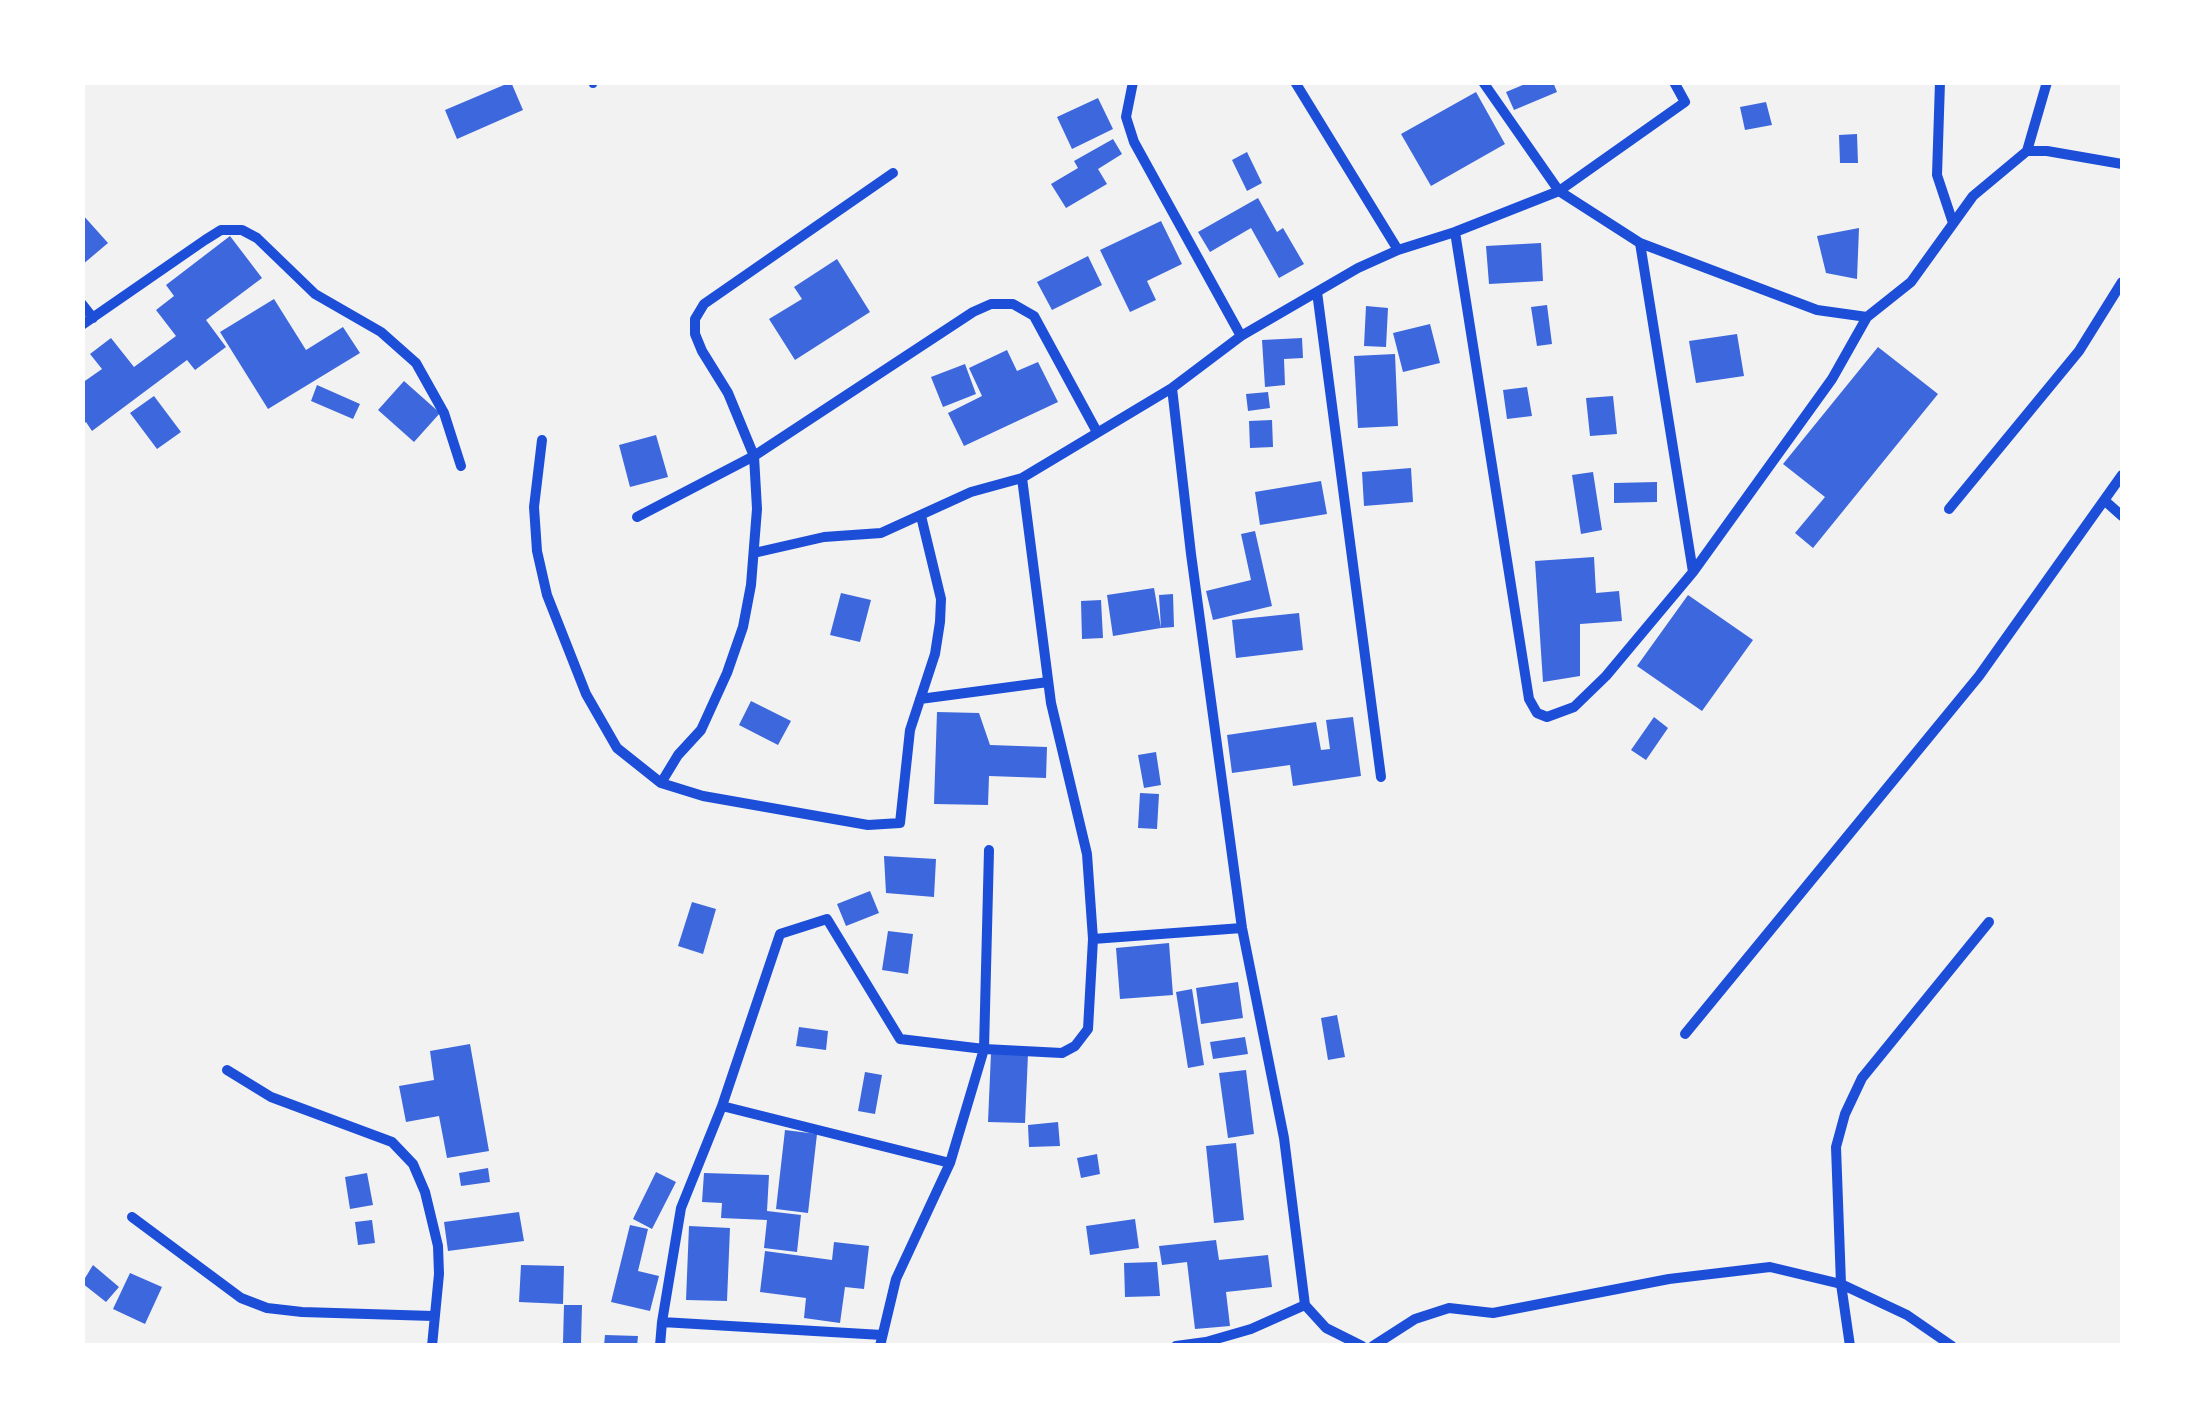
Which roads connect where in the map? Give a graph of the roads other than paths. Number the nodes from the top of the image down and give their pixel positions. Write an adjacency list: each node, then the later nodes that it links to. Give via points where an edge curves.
1 (1133, 82): 21 (street, via 1126,116 1134,142)
2 (1295, 82): 14 (street)
3 (1483, 82): 10 (street)
4 (1674, 82): 10 (street, via 1685,102)
5 (1940, 82): 11 (street, via 1937,175)
6 (2047, 82): 7 (street)
7 (2026, 151): 8 (street); 11 (street, via 1973,196)
8 (2122, 164)
9 (893, 173): 25 (street, via 704,304 696,319 694,334)
10 (1559, 192): 12 (street); 13 (street)
11 (1953, 224): 18 (street, via 1911,282)
12 (1454, 232): 14 (street); 35 (street, via 1529,699 1537,712 1547,717 1574,708)
13 (1640, 242): 18 (street, via 1816,310); 35 (street)
14 (1398, 250): 16 (street)
15 (2122, 282): 30 (street, via 2079,350)
16 (1317, 292): 21 (street); 38 (street)
17 (82, 304): 19 (street)
18 (1868, 317): 35 (street, via 1832,379)
19 (93, 318): 20 (street); 26 (street, via 222,230 242,230 316,294 380,332 416,363 444,413)
20 (82, 325)
21 (1241, 336): 22 (street)
22 (1172, 388): 23 (street); 42 (street)
23 (1097, 432): 25 (street, via 1034,316 1013,304 991,304); 28 (street)
24 (542, 440): 39 (street, via 534,507 547,596 586,694 618,748)
25 (754, 456): 33 (street); 34 (street)
26 (461, 466)
27 (2122, 475): 29 (street)
28 (1022, 478): 31 (street); 36 (street)
29 (2104, 500): 32 (street); 44 (street, via 1979,676)
30 (1949, 509)
31 (921, 516): 34 (street, via 881,533); 37 (street, via 941,600 935,654)
32 (2122, 516)
33 (638, 517)
34 (754, 553): 39 (street, via 743,627 727,673 700,730)
35 (1693, 572)
36 (1048, 682): 37 (street); 43 (street, via 1087,854)
37 (920, 699): 39 (street, via 900,824 777,810)
38 (1381, 777)
39 (660, 783)
40 (989, 850): 45 (street)
41 (1989, 922): 50 (street, via 1862,1078 1845,1114 1836,1147)
42 (1242, 928): 43 (street); 51 (street, via 1284,1138)
43 (1093, 939): 45 (street, via 1088,1029 1076,1046 1062,1053)
44 (1685, 1034)
45 (984, 1049): 47 (street, via 900,1039 827,919 780,934); 48 (street)
46 (227, 1070): 52 (street, via 271,1097 392,1142 413,1164 438,1246)
47 (722, 1106): 48 (street); 53 (street, via 682,1208)
48 (950, 1163): 54 (street, via 896,1279)
49 (132, 1218): 52 (street, via 242,1298 268,1308)
50 (1841, 1284): 59 (street, via 1770,1267 1493,1313 1449,1308 1415,1318); 60 (street); 61 (street, via 1906,1314)
51 (1305, 1304): 57 (street, via 1252,1329); 58 (street, via 1326,1328)
52 (433, 1316): 55 (street)
53 (662, 1322): 54 (street); 56 (street)
54 (881, 1340)
55 (432, 1346)
56 (660, 1346)
57 (1176, 1346)
58 (1362, 1346)
59 (1374, 1346)
60 (1850, 1346)
61 (1952, 1346)

